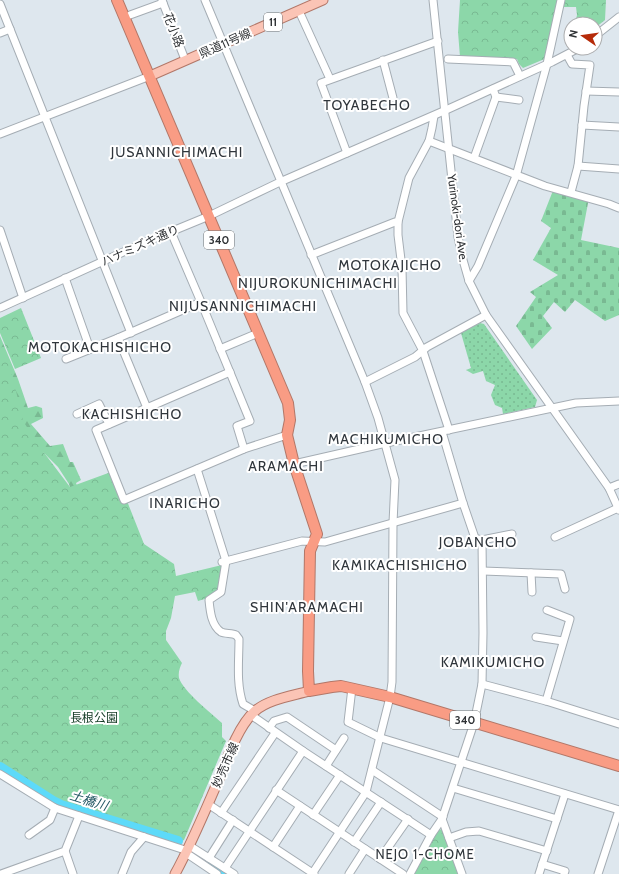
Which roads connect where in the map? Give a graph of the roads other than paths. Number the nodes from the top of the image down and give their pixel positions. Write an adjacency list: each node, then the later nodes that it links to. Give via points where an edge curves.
1 (117, 0): 22 (highway, 340)
2 (205, 0): 15 (street)
3 (322, 0): 8 (main road, 県道11号線 / 11)
4 (433, 0): 14 (street, Yurinoki-dori Ave.)
5 (561, 0): 21 (street)
6 (162, 2): 9 (street); 18 (street, 花小路)
7 (0, 4): 11 (street)
8 (299, 10): 15 (main road, 県道11号線 / 11); 24 (street)
9 (130, 15)
10 (619, 17): 12 (street)
11 (10, 29): 13 (street); 32 (street)
12 (603, 30)
13 (0, 33)
14 (438, 41): 20 (street); 31 (street, Yurinoki-dori Ave.)
15 (224, 44): 22 (main road, 県道11号線 / 11); 44 (street)
16 (565, 56): 21 (street, ハナミズキ通り)
17 (568, 56): 26 (street, via 572,64 590,65)
18 (184, 57)
19 (448, 59): 23 (street, via 513,62)
20 (383, 60): 24 (street); 29 (street)
21 (547, 64): 23 (street, ハナミズキ通り); 43 (street)
22 (150, 76): 32 (street); 47 (highway, 340)
23 (520, 76): 25 (street, ハナミズキ通り)
24 (330, 79): 39 (street, via 321,83)
25 (493, 89): 28 (street); 31 (street, ハナミズキ通り)
26 (586, 91): 27 (street); 34 (street)
27 (619, 92)
28 (496, 97): 30 (street); 40 (street)
29 (393, 98)
30 (519, 100)
31 (446, 110): 33 (street, ハナミズキ通り); 38 (street, Yurinoki-dori Ave.)
32 (46, 116): 36 (street); 53 (street)
33 (434, 116): 37 (street); 39 (street, ハナミズキ通り)
34 (582, 125): 35 (street); 41 (street)
35 (619, 127)
36 (0, 134)
37 (429, 141): 38 (street); 48 (street, via 409,178)
38 (449, 148): 40 (street); 55 (street, Yurinoki-dori Ave., via 458,238)
39 (347, 153): 44 (street, ハナミズキ通り)
40 (474, 158): 43 (street)
41 (578, 166): 42 (street); 45 (street)
42 (619, 169)
43 (516, 176): 45 (street); 55 (street, via 478,266)
44 (280, 182): 47 (street, ハナミズキ通り); 52 (street)
45 (571, 192): 46 (street)
46 (619, 208)
47 (208, 216): 50 (street, ハナミズキ通り); 61 (highway, 340)
48 (398, 222): 52 (street); 65 (street, via 403,312)
49 (0, 230): 51 (street)
50 (171, 232): 53 (street, ハナミズキ通り); 57 (street)
51 (3, 246): 56 (street)
52 (311, 255): 68 (street)
53 (102, 262): 54 (street, ハナミズキ通り); 60 (street)
54 (65, 278): 56 (street, ハナミズキ通り); 63 (street)
55 (469, 281): 59 (street, Yurinoki-dori Ave.)
56 (23, 298): 58 (street, ハナミズキ通り)
57 (201, 302): 60 (street); 64 (street)
58 (0, 308)
59 (486, 315): 65 (street); 71 (street, Yurinoki-dori Ave.)
60 (131, 332): 62 (street)
61 (258, 333): 64 (street); 75 (highway, 340, via 288,403 290,420)
62 (118, 338): 63 (street); 70 (street)
63 (90, 349): 66 (street)
64 (220, 349): 67 (street)
65 (423, 351): 68 (street); 74 (street)
66 (66, 359)
67 (230, 372): 70 (street); 77 (street, via 250,421 237,426)
68 (364, 382): 76 (street)
69 (619, 401): 71 (street, via 576,403)
70 (148, 408): 73 (street)
71 (552, 408): 74 (street); 81 (street, Yurinoki-dori Ave.)
72 (77, 414): 73 (street, via 99,404)
73 (109, 424): 79 (street, via 96,430 124,500)
74 (445, 431): 76 (street); 82 (street)
75 (287, 435): 77 (street); 78 (highway, 340)
76 (386, 443): 78 (street); 84 (street, via 395,480)
77 (244, 449): 79 (street)
78 (294, 464): 88 (highway, 340, via 317,534)
79 (197, 469): 89 (street)
80 (619, 484): 81 (street)
81 (609, 488): 83 (street, Yurinoki-dori Ave.)
82 (463, 504): 84 (street); 87 (street, via 475,538)
83 (619, 509): 86 (street)
84 (393, 523): 88 (street, via 325,542); 100 (street)
85 (512, 534): 87 (street)
86 (555, 537)
87 (482, 540): 90 (street)
88 (315, 541): 89 (street, via 302,541); 99 (highway, 340, via 310,551)
89 (224, 562): 102 (street, via 221,592 209,600 213,623 221,632 236,635 239,639 238,682 243,704)
90 (483, 571): 91 (street); 97 (street)
91 (531, 573): 92 (street, via 561,574); 93 (street)
92 (565, 589)
93 (532, 592)
94 (547, 610): 96 (street, via 570,619)
95 (536, 637): 96 (street)
96 (563, 641): 101 (street)
97 (482, 684): 101 (street); 103 (street)
98 (352, 688): 99 (highway, 340, via 332,687); 100 (highway, 340); 107 (street, via 348,722)
99 (309, 691): 102 (main road, via 264,705)
100 (390, 697): 103 (highway, 340); 107 (street)
101 (546, 701): 104 (street)
102 (253, 713): 105 (street); 121 (main road, 妙売市線, via 232,748)
103 (474, 723): 110 (street); 112 (highway, 340)
104 (619, 724)
105 (272, 730): 108 (street, via 274,721 287,717); 109 (street); 124 (street)
106 (344, 738): 108 (street)
107 (381, 738): 110 (street); 113 (street)
108 (336, 750): 111 (street)
109 (303, 751): 111 (street); 117 (street)
110 (461, 763): 116 (street); 119 (street)
111 (326, 766): 115 (street)
112 (619, 766)
113 (372, 770): 118 (street); 127 (street)
114 (0, 774): 123 (street)
115 (340, 775): 118 (street); 125 (street)
116 (453, 788): 127 (street); 130 (street)
117 (276, 790): 122 (street); 131 (street)
118 (366, 792): 120 (street); 132 (street)
119 (565, 794): 130 (street); 162 (street, via 619,810)
120 (381, 802): 128 (street); 137 (street)
121 (208, 804): 124 (street); 140 (main road, 妙売市線)
122 (300, 806): 125 (street); 138 (street)
123 (55, 808): 126 (street); 133 (street, via 50,820)
124 (221, 813): 129 (street)
125 (314, 815): 132 (street)
126 (80, 816): 135 (street); 141 (street)
127 (443, 818): 134 (street); 136 (street)
128 (408, 819): 134 (street); 144 (street)
129 (233, 820): 131 (street); 143 (street)
130 (557, 820): 142 (street)
131 (249, 831): 138 (street); 147 (street)
132 (340, 833): 137 (street); 154 (street)
133 (29, 835)
134 (432, 835): 158 (street)
135 (144, 837): 140 (street); 150 (street, via 131,852)
136 (449, 838): 142 (street, via 479,831); 159 (street)
137 (354, 842): 139 (street)
138 (273, 847): 154 (street)
139 (365, 849): 144 (street); 155 (street)
140 (188, 850): 143 (street); 151 (main road, 妙売市線); 152 (street)
141 (65, 851): 148 (street); 149 (street)
142 (547, 851): 145 (street)
143 (209, 858): 147 (street)
144 (380, 859): 146 (street)
145 (542, 864): 160 (street); 161 (street, via 565,871)
146 (393, 867): 156 (street); 157 (street)
147 (225, 868): 153 (street)
148 (1, 874)
149 (73, 874)
150 (122, 874)
151 (175, 874)
152 (217, 874)
153 (234, 874)
154 (313, 874)
155 (350, 874)
156 (388, 874)
157 (403, 874)
158 (410, 874)
159 (462, 874)
160 (539, 874)
161 (564, 874)
162 (598, 874)

